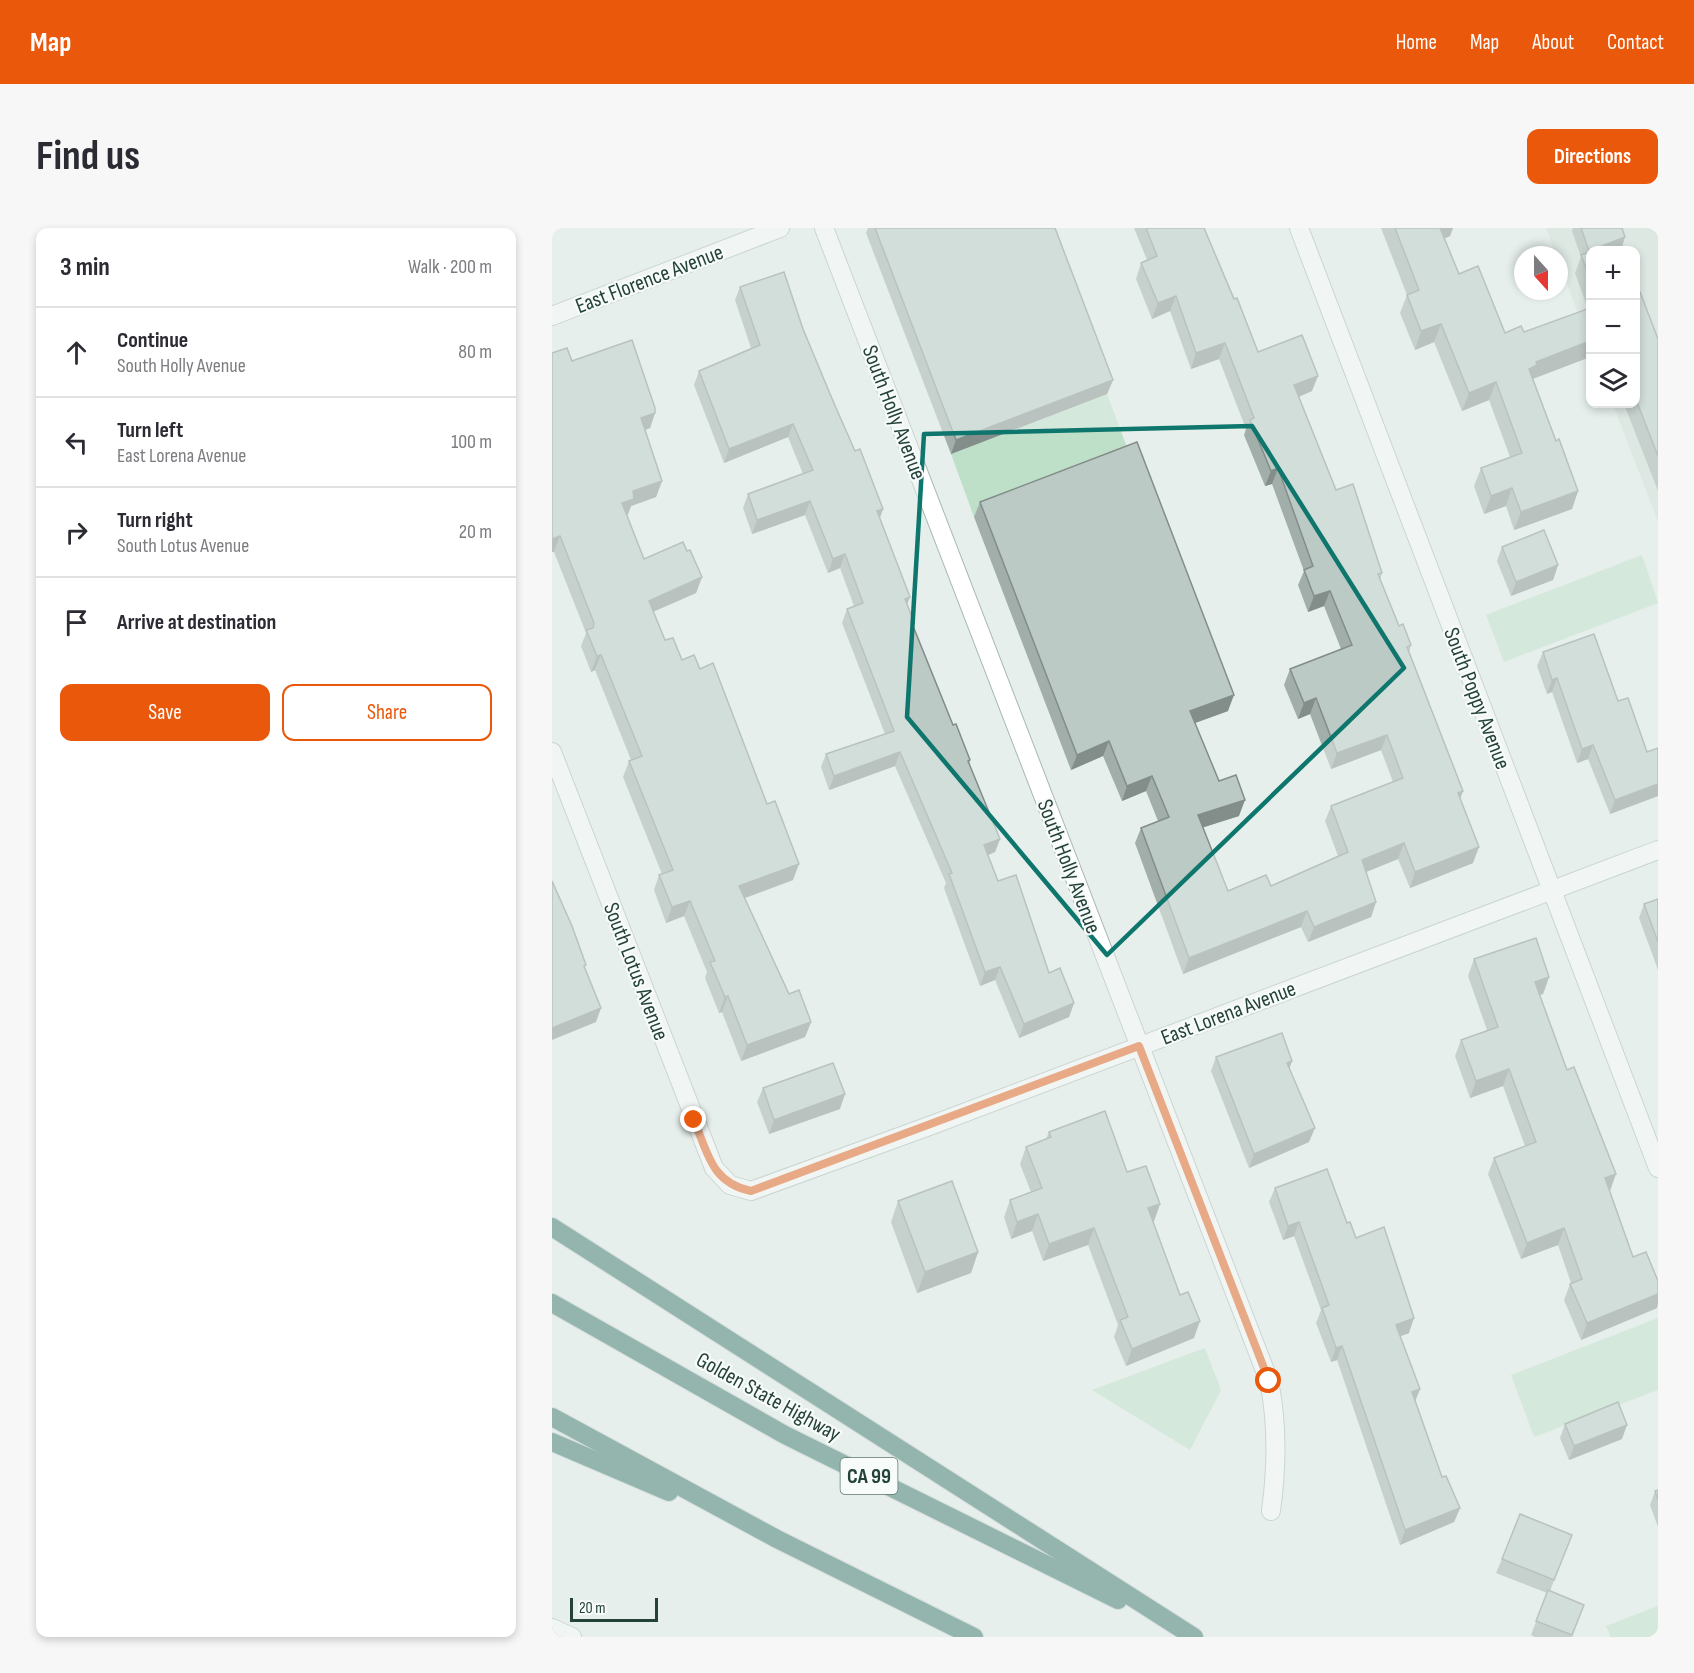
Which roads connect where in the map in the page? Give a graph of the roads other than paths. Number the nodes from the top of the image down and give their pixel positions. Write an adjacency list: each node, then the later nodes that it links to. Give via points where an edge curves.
1 (780, 228): 4 (street, East Florence Avenue)
2 (825, 228): 8 (street, South Holly Avenue)
3 (1299, 228): 7 (street, South Poppy Avenue)
4 (552, 316)
5 (552, 752): 10 (street, South Lotus Avenue, via 694,1120 714,1168)
6 (1658, 850): 7 (street, East Lorena Avenue)
7 (1551, 889): 8 (street, East Lorena Avenue); 9 (street, South Poppy Avenue)
8 (1139, 1046): 10 (street, East Lorena Avenue, via 762,1188 751,1191); 15 (street, South Holly Avenue, via 1269,1381 1277,1436)
9 (1658, 1168)
10 (730, 1185)
11 (552, 1227): 20 (highway)
12 (552, 1303): 20 (highway, Golden State Highway / CA 99, via 785,1435)
13 (552, 1417): 16 (highway)
14 (552, 1442): 16 (highway)
15 (1271, 1511)
16 (777, 1539): 19 (highway)
17 (552, 1628): 18 (street)
18 (572, 1637)
19 (974, 1637)
20 (1193, 1637)

